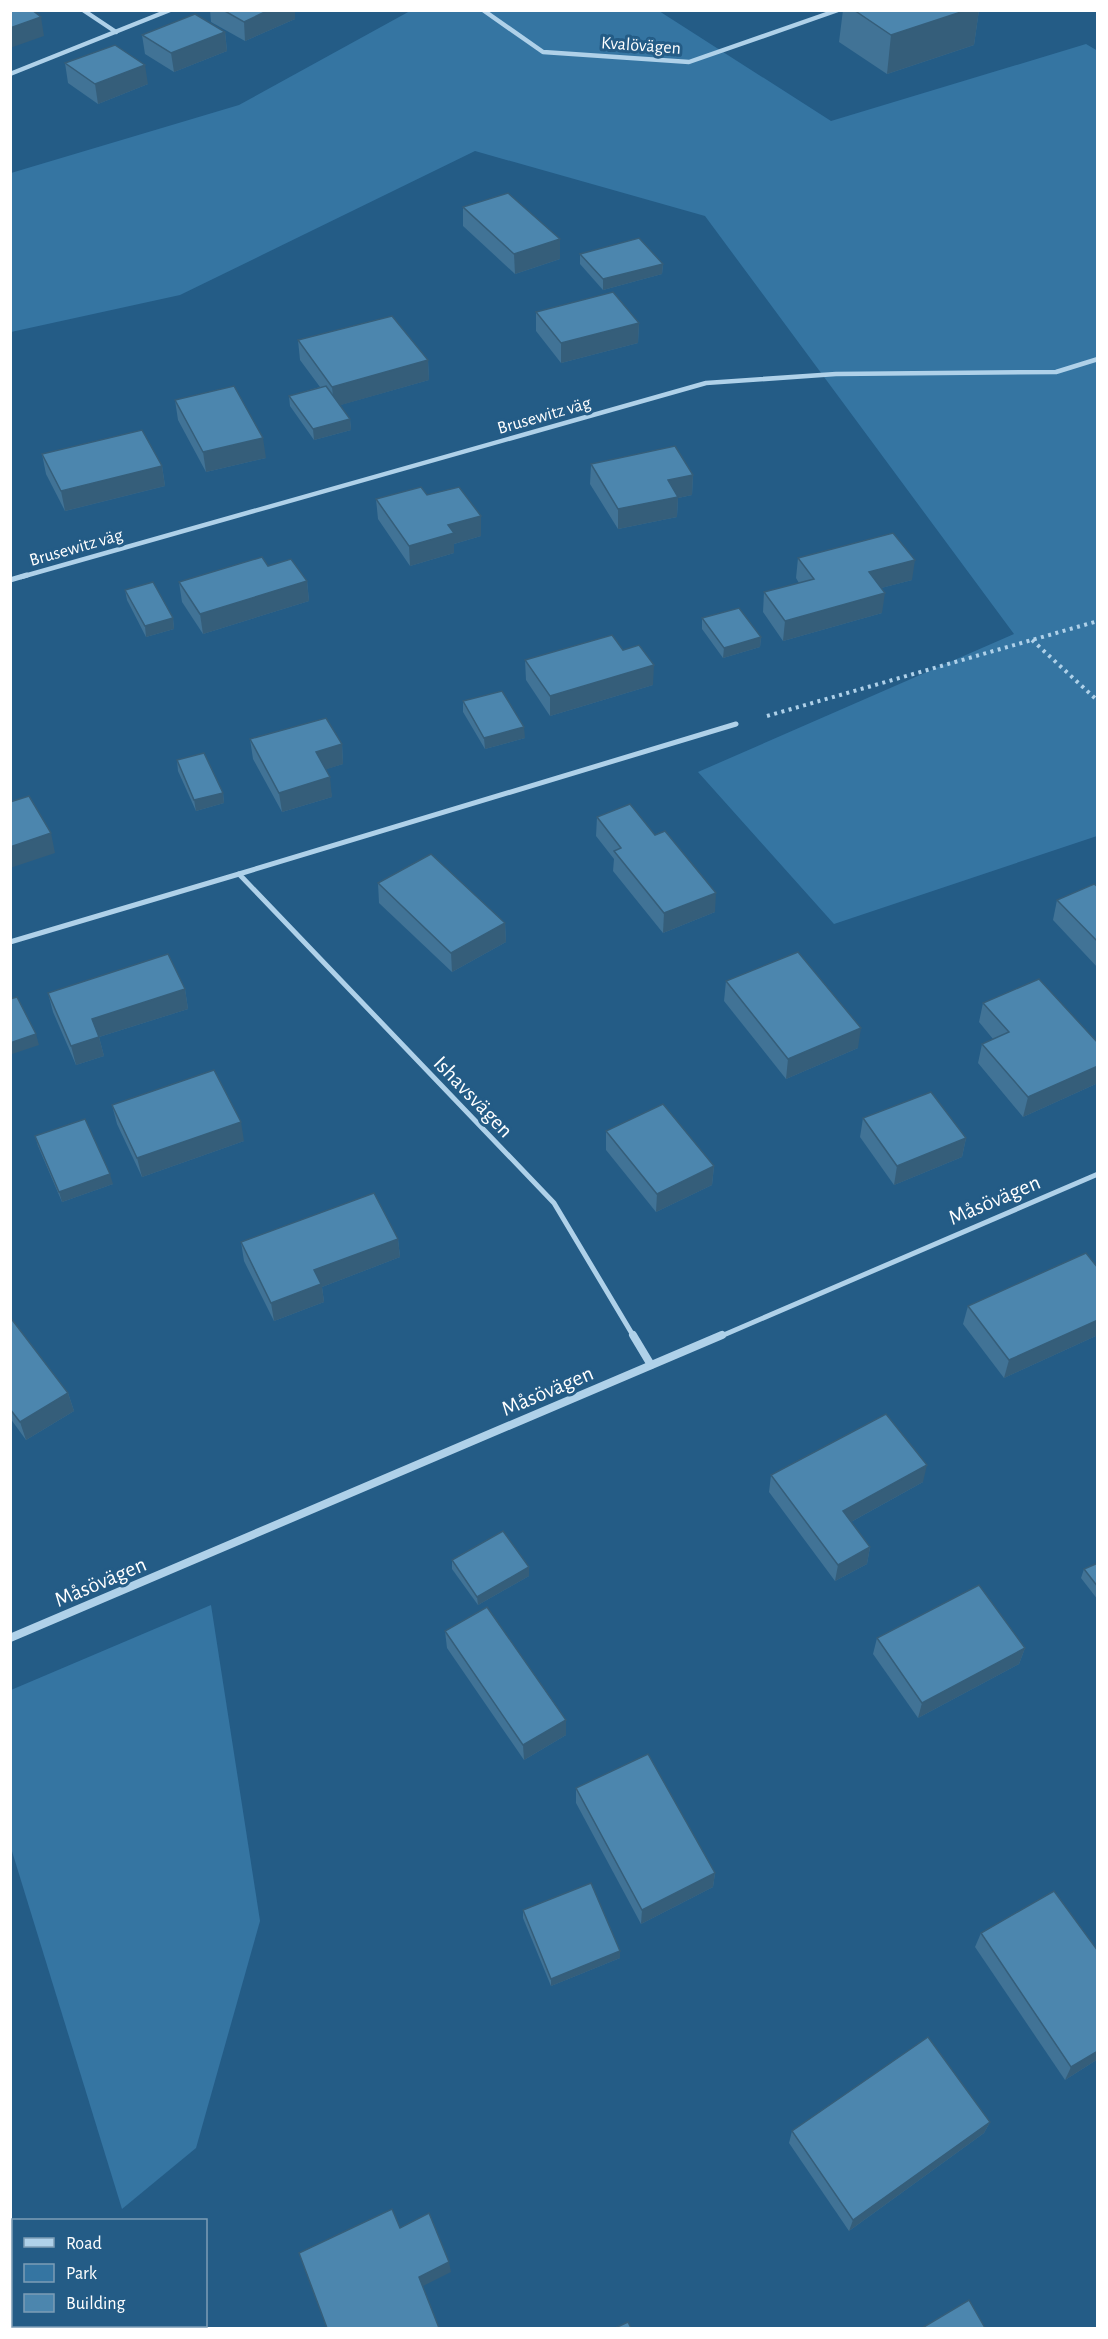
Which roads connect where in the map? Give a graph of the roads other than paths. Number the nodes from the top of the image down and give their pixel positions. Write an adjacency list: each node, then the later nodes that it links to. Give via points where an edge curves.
1 (83, 10): 5 (street)
2 (170, 10): 5 (street)
3 (483, 10): 4 (street, Kvalövägen, via 543,52 689,62)
4 (838, 10)
5 (116, 32): 6 (street)
6 (10, 74)
7 (1098, 359): 8 (street, Brusewitz väg, via 1056,372 836,374 706,383)
8 (10, 580)
9 (736, 724): 10 (street)
10 (239, 874): 11 (street); 13 (street, Ishavsvägen, via 554,1203)
11 (10, 942)
12 (1098, 1174): 13 (street, Måsövägen)
13 (651, 1365): 14 (street, Måsövägen)
14 (10, 1638)

